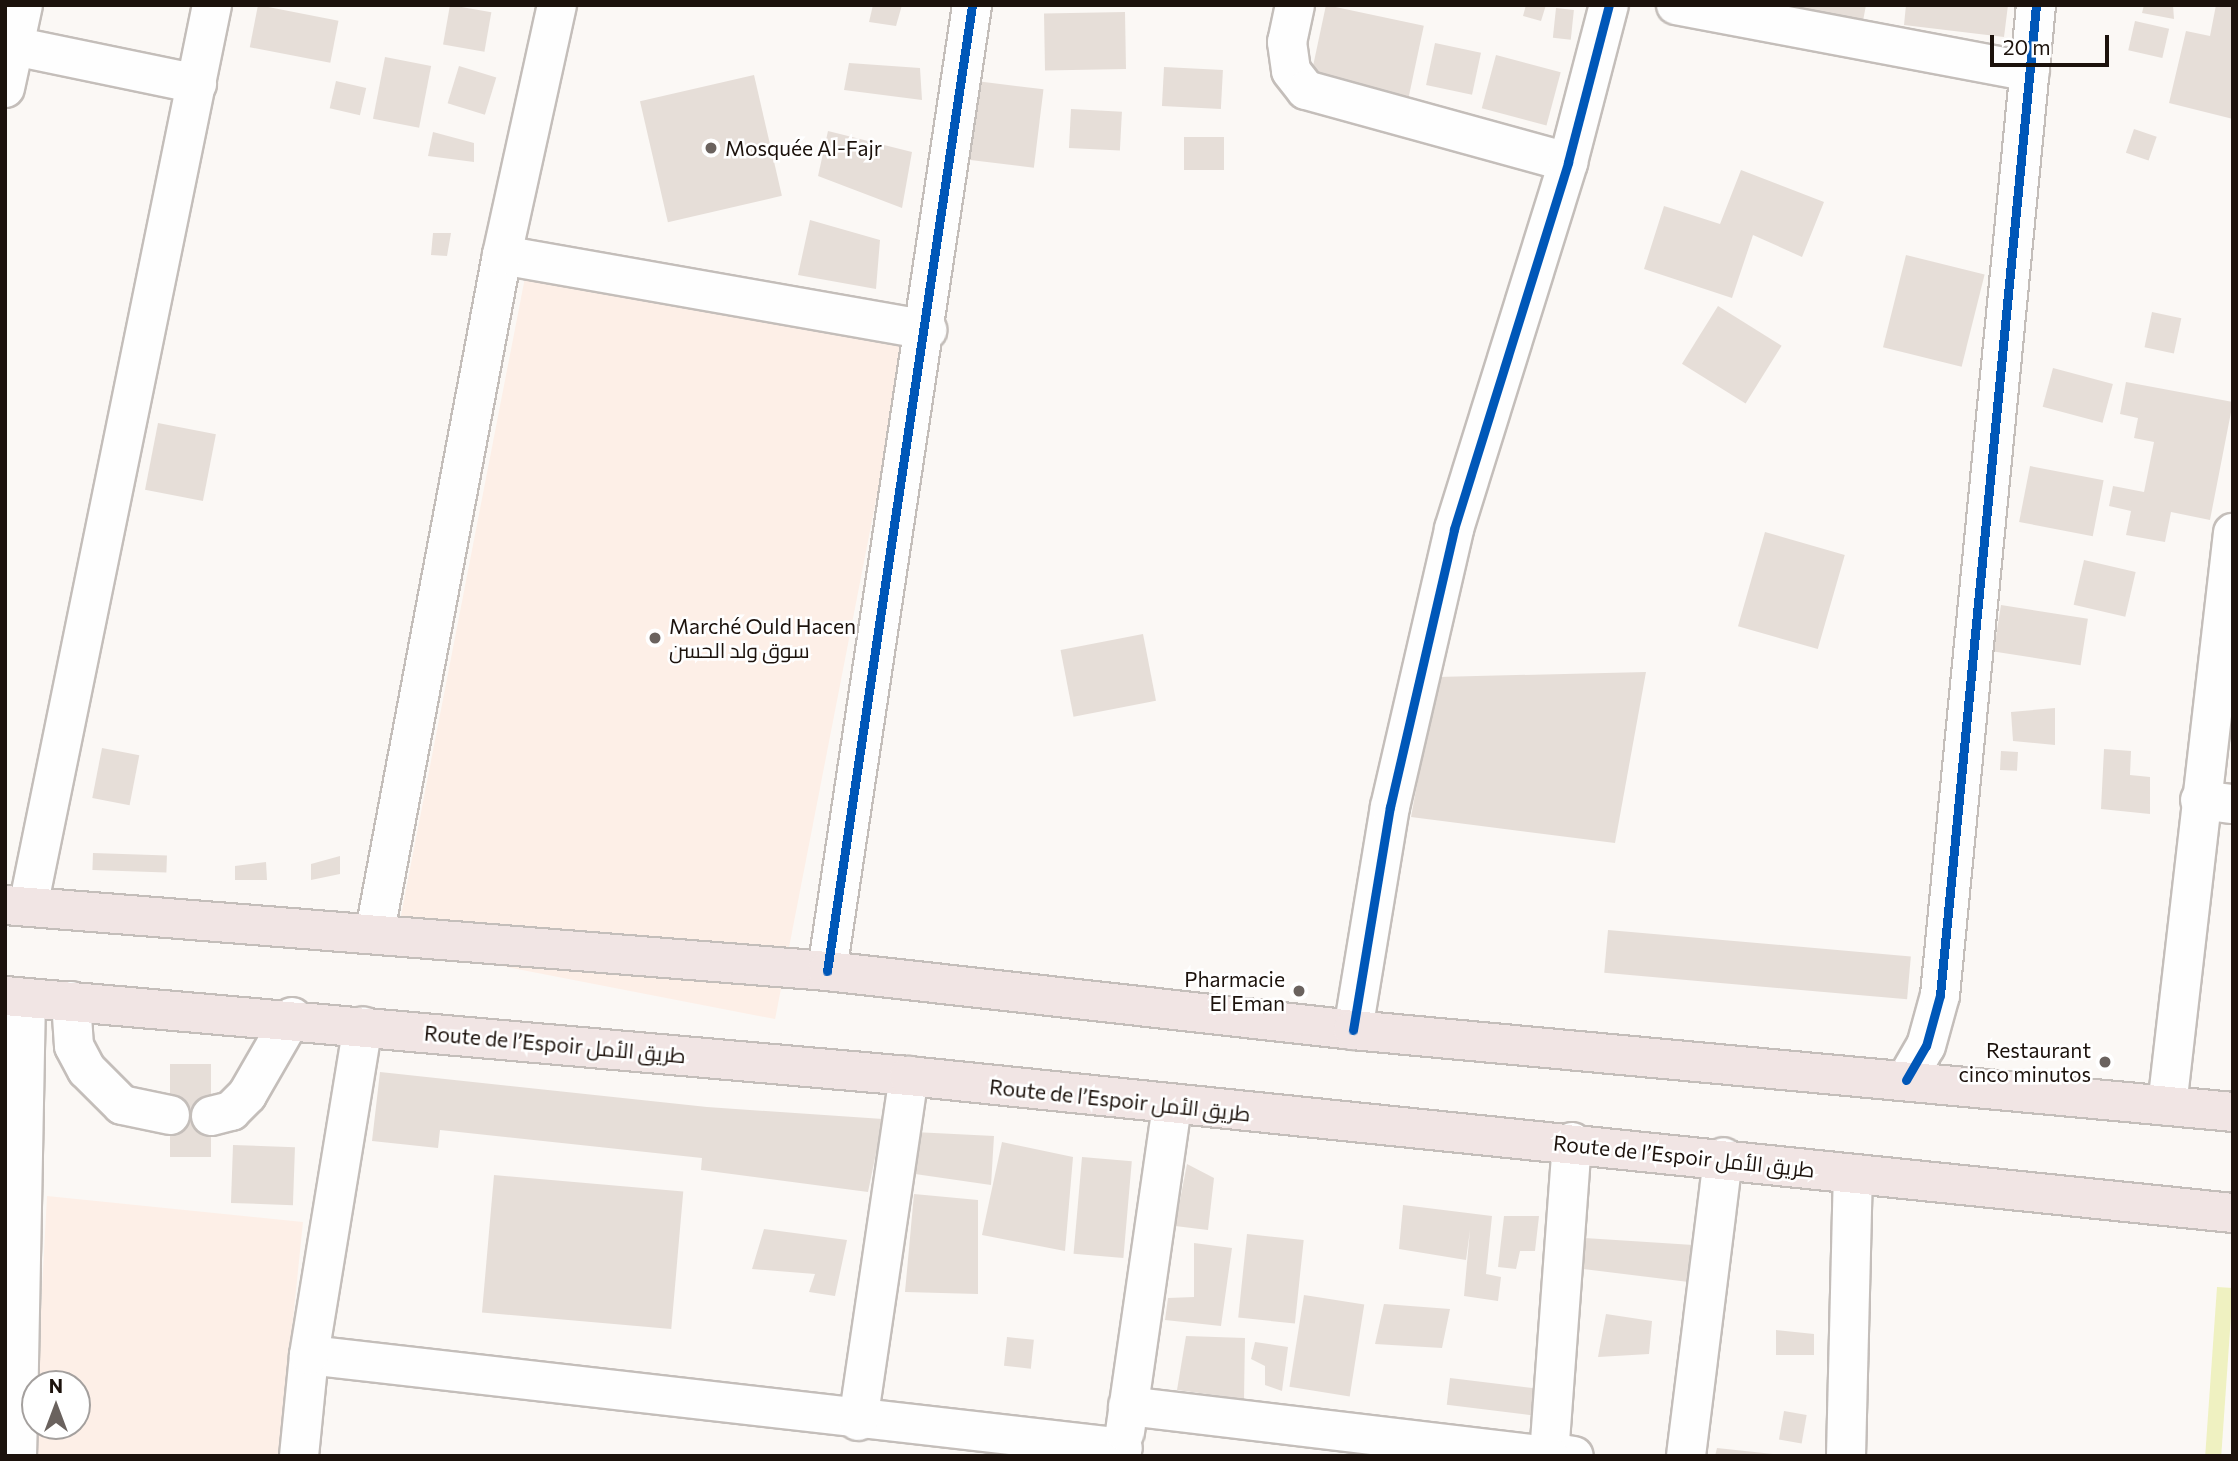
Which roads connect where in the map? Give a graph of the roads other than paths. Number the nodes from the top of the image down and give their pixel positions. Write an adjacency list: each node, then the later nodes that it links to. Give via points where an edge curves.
1 (23, 5): 9 (street)
2 (212, 5): 11 (street)
3 (556, 5): 14 (street)
4 (972, 5): 15 (street)
5 (1294, 5): 13 (street, via 1289,61 1306,90)
6 (1609, 5): 13 (street)
7 (1676, 5): 10 (street)
8 (2036, 5): 10 (street)
9 (14, 47): 11 (street); 12 (street)
10 (2030, 72): 27 (street, via 1940,995 1926,1046)
11 (197, 84): 18 (street)
12 (5, 88)
13 (1568, 162): 25 (street, via 1454,529 1390,807)
14 (502, 255): 15 (street); 19 (street)
15 (927, 330): 20 (street)
16 (2233, 534): 17 (street)
17 (2216, 802): 29 (street)
18 (17, 906): 19 (highway)
19 (375, 931): 20 (highway)
20 (827, 971): 25 (highway)
21 (16, 997): 22 (highway, Route de l’Espoir طريق الأمل); 39 (street)
22 (71, 1001): 23 (highway, Route de l’Espoir طريق الأمل); 31 (street, via 74,1046 87,1070 122,1105)
23 (292, 1017): 24 (highway, Route de l’Espoir طريق الأمل); 32 (street, via 247,1095 231,1111)
24 (363, 1026): 26 (highway, Route de l’Espoir طريق الأمل); 37 (street)
25 (1353, 1030): 27 (highway)
26 (909, 1076): 28 (highway, Route de l’Espoir طريق الأمل); 40 (street)
27 (1906, 1080): 29 (highway)
28 (1172, 1105): 33 (highway, Route de l’Espoir طريق الأمل); 38 (street)
29 (2167, 1106): 30 (highway)
30 (2233, 1112)
31 (170, 1115)
32 (211, 1116)
33 (1572, 1142): 34 (highway, Route de l’Espoir طريق الأمل); 42 (street)
34 (1723, 1157): 35 (highway, Route de l’Espoir طريق الأمل); 45 (street)
35 (1853, 1176): 36 (highway, Route de l’Espoir طريق الأمل); 46 (street)
36 (2233, 1213)
37 (309, 1355): 40 (street); 44 (street)
38 (1128, 1406): 41 (street); 42 (street)
39 (12, 1415): 43 (street)
40 (858, 1421): 41 (street)
41 (1123, 1452)
42 (1557, 1455)
43 (17, 1456)
44 (299, 1456)
45 (1686, 1456)
46 (1846, 1456)

